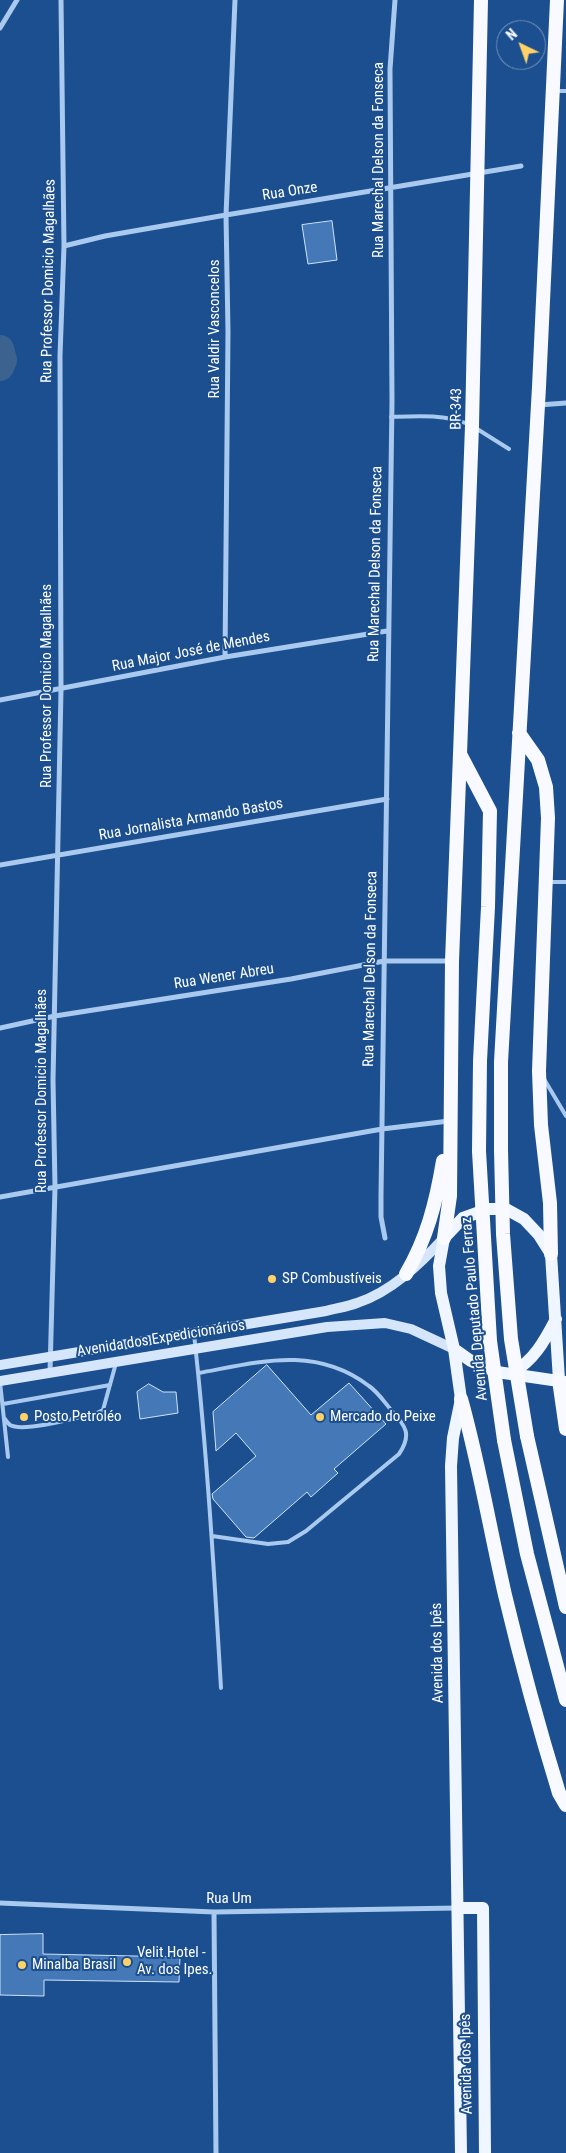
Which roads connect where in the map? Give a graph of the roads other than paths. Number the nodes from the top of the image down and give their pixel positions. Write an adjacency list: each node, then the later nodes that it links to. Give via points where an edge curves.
1 (17, 0): 7 (street)
2 (62, 0): 13 (street, Rua Professor Domicio Magalhães)
3 (235, 0): 12 (street, Rua Valdir Vasconcelos)
4 (395, 0): 11 (street, Rua Marechal Delson da Fonseca, via 390,69)
5 (481, 0): 10 (highway, BR-343)
6 (557, 0): 8 (highway)
7 (0, 28)
8 (560, 91): 15 (highway)
9 (521, 166): 10 (street, Rua Onze)
10 (478, 174): 11 (street, Rua Onze); 17 (highway, BR-343)
11 (391, 189): 12 (street, Rua Onze); 16 (street, Rua Marechal Delson da Fonseca)
12 (226, 215): 13 (street, Rua Onze); 20 (street, Rua Valdir Vasconcelos)
13 (64, 246): 21 (street, Rua Professor Domicio Magalhães, via 60,366)
14 (566, 403): 15 (street)
15 (538, 405): 23 (highway)
16 (391, 417): 17 (lane, via 420,416 460,421); 19 (street, Rua Marechal Delson da Fonseca)
17 (472, 426): 18 (lane); 24 (highway, BR-343)
18 (509, 449)
19 (387, 631): 20 (street, Rua Major José de Mendes); 25 (street, Rua Marechal Delson da Fonseca)
20 (225, 657): 21 (street, Rua Major José de Mendes)
21 (61, 690): 22 (street, Rua Major José de Mendes); 27 (street, Rua Professor Domicio Magalhães)
22 (0, 700)
23 (519, 734): 29 (highway, via 538,760 546,787); 65 (highway, bridge, via 501,1062 503,1234 511,1339 527,1436)
24 (460, 754): 26 (highway, BR-343); 32 (highway)
25 (387, 799): 27 (street, Rua Jornalista Armando Bastos); 31 (street, Rua Marechal Delson da Fonseca)
26 (490, 811): 67 (highway, Avenida Deputado Paulo Ferraz, bridge, via 479,1151 490,1341 504,1440 527,1554)
27 (58, 855): 28 (street, Rua Jornalista Armando Bastos); 33 (street, Rua Professor Domicio Magalhães)
28 (0, 866)
29 (547, 882): 30 (lane); 35 (highway)
30 (566, 882)
31 (384, 961): 32 (street, Rua Wener Abreu); 33 (street, Rua Wener Abreu); 38 (street, Rua Marechal Delson da Fonseca)
32 (452, 961): 37 (highway)
33 (55, 1016): 34 (street, Rua Wener Abreu); 39 (street, Rua Professor Domicio Magalhães)
34 (0, 1028)
35 (540, 1071): 36 (lane); 43 (highway)
36 (566, 1116)
37 (449, 1125): 38 (street); 42 (highway, via 450,1196); 44 (highway, via 429,1225 420,1251)
38 (382, 1129): 39 (street); 41 (street, Rua Marechal Delson da Fonseca, via 381,1217)
39 (55, 1187): 40 (street); 50 (street, Rua Professor Domicio Magalhães)
40 (0, 1197)
41 (386, 1238)
42 (444, 1238): 43 (main road, via 463,1218 488,1209 506,1209 524,1219); 44 (main road, Avenida dos Expedicionários); 49 (main road, via 439,1266 441,1293)
43 (551, 1254): 45 (main road)
44 (406, 1274): 46 (main road, Avenida dos Expedicionários, via 358,1303)
45 (556, 1319): 47 (main road); 55 (main road, via 536,1353); 57 (main road)
46 (194, 1332): 48 (lane); 50 (main road, Avenida dos Expedicionários)
47 (566, 1335)
48 (196, 1348): 49 (main road, Avenida dos Expedicionários, via 328,1327 385,1323 411,1329); 51 (main road, Avenida dos Expedicionários); 54 (lane)
49 (454, 1349): 55 (main road, via 471,1361 497,1372); 59 (main road, Avenida dos Ipês)
50 (50, 1357): 52 (main road, Avenida dos Expedicionários); 53 (street, Rua Professor Domicio Magalhães)
51 (116, 1361): 53 (main road, Avenida dos Expedicionários); 58 (lane)
52 (0, 1365)
53 (50, 1372): 56 (main road, Avenida dos Expedicionários)
54 (199, 1373): 64 (lane); 64 (lane, via 278,1359 302,1359 337,1368 371,1387 402,1422 407,1433 406,1444 399,1454 306,1531 288,1542 268,1544)
55 (512, 1373): 57 (main road)
56 (0, 1381): 60 (lane)
57 (563, 1381): 62 (highway)
58 (110, 1385): 60 (lane); 61 (lane, via 103,1410 96,1413 34,1427 17,1427)
59 (461, 1398): 68 (highway, via 527,1684 559,1793); 70 (main road, Avenida dos Ipês, via 451,1466)
60 (3, 1404): 61 (lane)
61 (4, 1419): 63 (lane)
62 (566, 1429)
63 (8, 1457)
64 (212, 1536): 66 (lane)
65 (566, 1607)
66 (220, 1688)
67 (566, 1700)
68 (566, 1805)
69 (0, 1904): 71 (street, Rua Um)
70 (459, 1908): 71 (street, Rua Um); 73 (main road, Avenida dos Ipês); 74 (main road, Avenida dos Ipês, via 483,1908)
71 (214, 1912): 72 (street)
72 (216, 2153)
73 (461, 2153)
74 (485, 2153)

